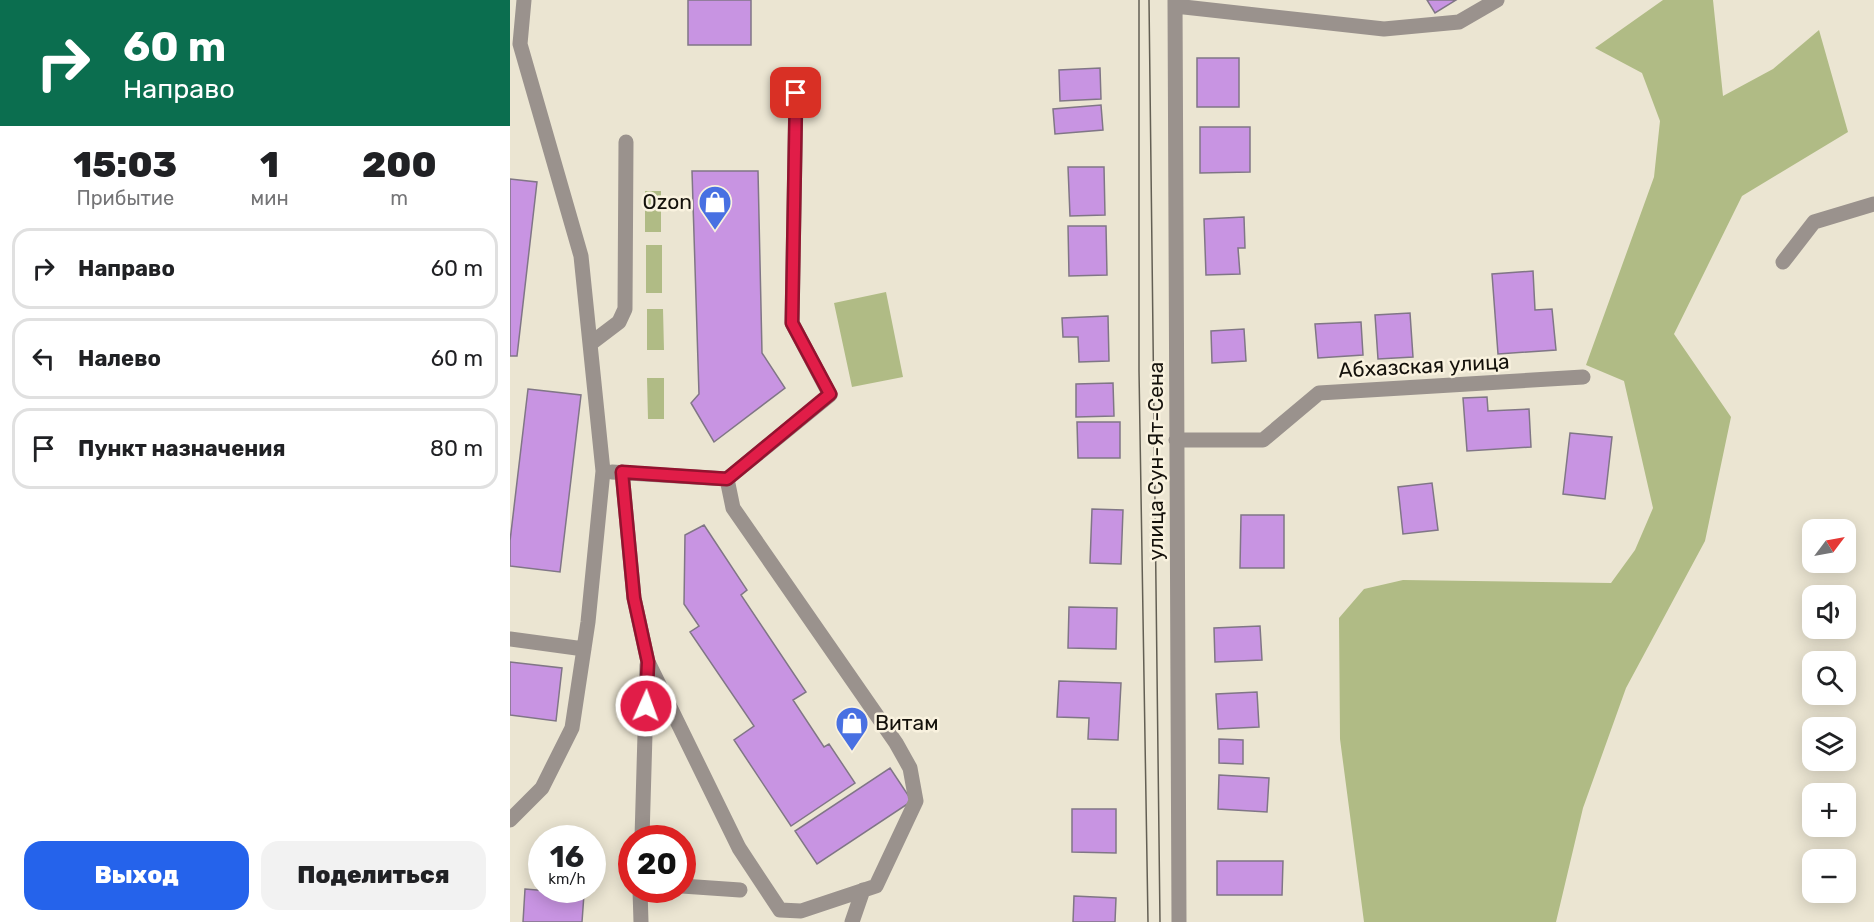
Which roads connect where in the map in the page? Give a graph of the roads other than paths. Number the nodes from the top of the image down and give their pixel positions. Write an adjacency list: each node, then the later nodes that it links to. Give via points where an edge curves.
1 (524, 0): 9 (street, via 520,44 581,256)
2 (1497, 0): 4 (street, via 1459,22 1384,29)
3 (1175, 3): 4 (street); 11 (street, улица Сун-Ят-Сена)
4 (1238, 7)
5 (796, 93): 14 (street, via 792,323 830,394)
6 (626, 142): 9 (street, via 625,309 619,322)
7 (1874, 204): 8 (street, via 1814,222)
8 (1783, 262)
9 (590, 344): 12 (street)
10 (1583, 377): 11 (street, Абхазская улица, via 1319,393 1263,440)
11 (1176, 440): 26 (street, улица Сун-Ят-Сена)
12 (603, 471): 13 (street); 16 (street)
13 (622, 472): 14 (street); 17 (street, via 634,598)
14 (727, 479): 22 (street, via 733,508 910,768 916,801 876,886)
15 (510, 639): 16 (street)
16 (584, 649): 18 (street, via 572,728 542,788)
17 (648, 662): 19 (street); 22 (street, via 739,848 780,910 801,911)
18 (510, 820)
19 (642, 825)
20 (696, 887): 21 (street)
21 (740, 890)
22 (863, 890): 25 (street)
23 (640, 903): 24 (street)
24 (641, 922)
25 (852, 922)
26 (1179, 922)

